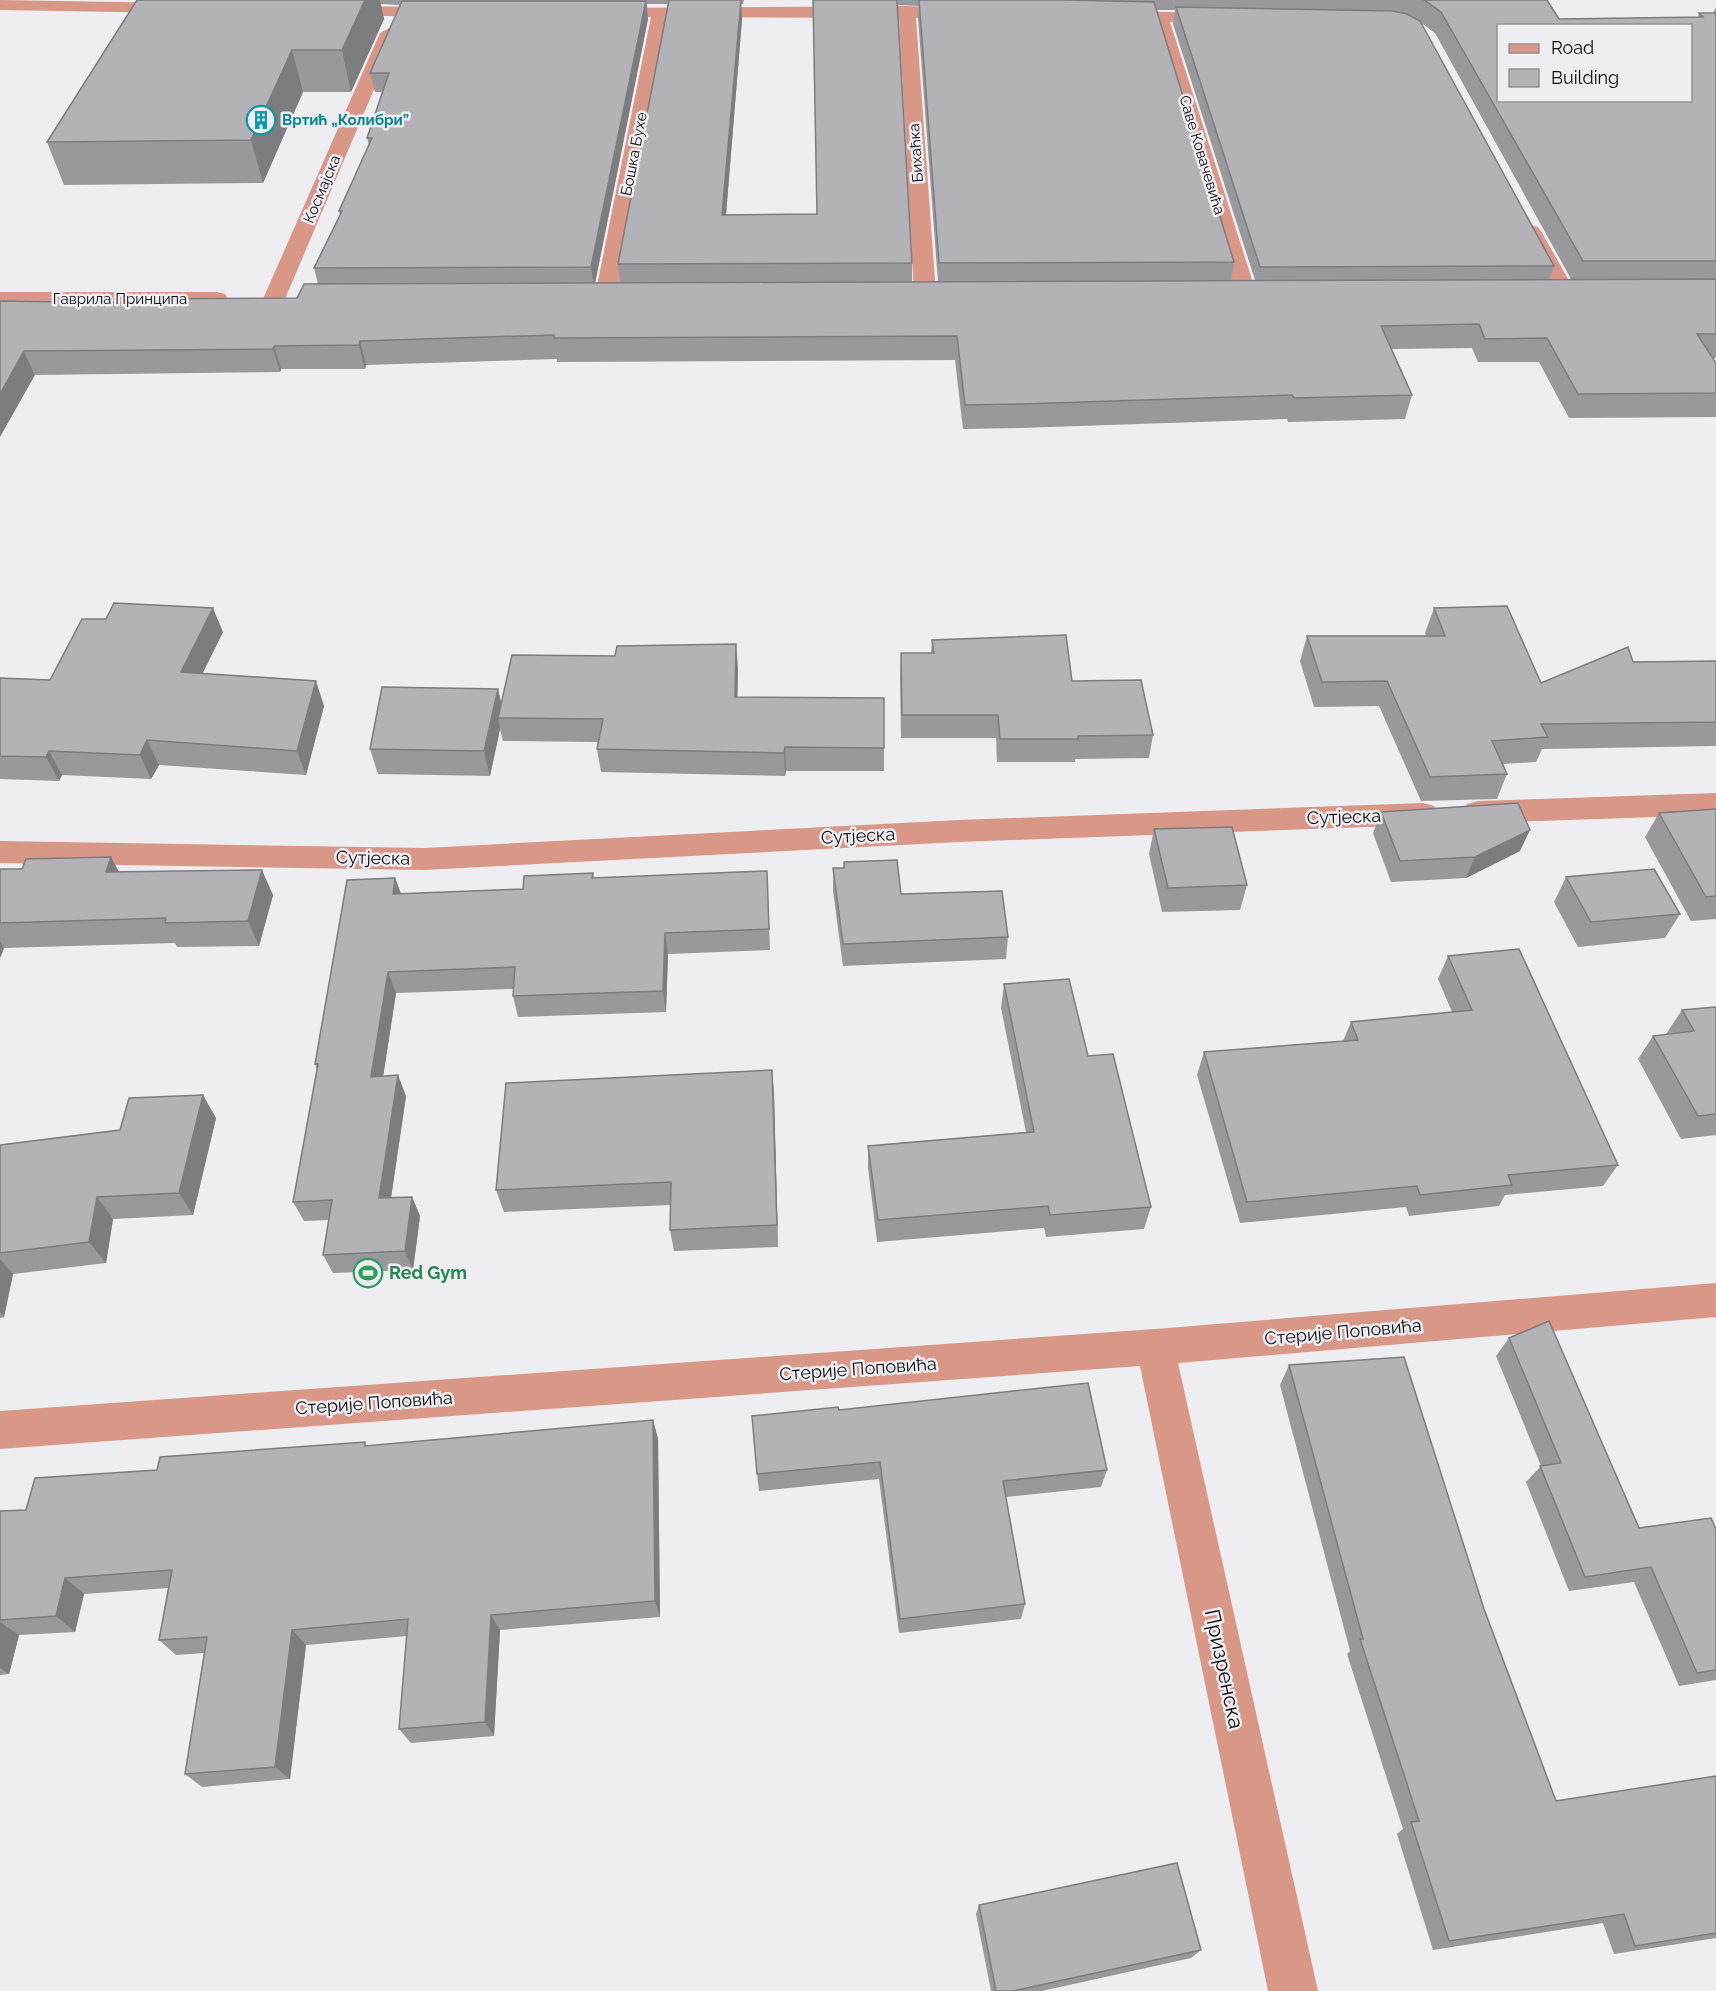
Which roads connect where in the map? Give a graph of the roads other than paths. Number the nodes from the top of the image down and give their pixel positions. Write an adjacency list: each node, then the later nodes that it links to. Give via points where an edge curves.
1 (0, 5): 2 (street)
2 (187, 8)
3 (316, 11): 4 (street)
4 (398, 12): 5 (street); 27 (street, Космајска)
5 (458, 12)
6 (590, 12): 7 (street)
7 (661, 12): 8 (street); 24 (street, Бошка Бухе)
8 (907, 12): 9 (street); 21 (street, Бихаћка)
9 (976, 13)
10 (1102, 16): 11 (street)
11 (1160, 17): 12 (street); 15 (street, Саве Ковачевића)
12 (1240, 18)
13 (1520, 210): 18 (street)
14 (1221, 292): 15 (street)
15 (1245, 292): 16 (street)
16 (1268, 292)
17 (1541, 293): 18 (street)
18 (1565, 293): 19 (street)
19 (1588, 293)
20 (902, 294): 21 (street)
21 (925, 294): 22 (street)
22 (949, 294)
23 (583, 296): 24 (street)
24 (606, 296): 25 (street)
25 (630, 296)
26 (0, 299): 27 (street, Гаврила Принципа)
27 (274, 299): 28 (street, Гаврила Принципа)
28 (298, 299)
29 (1716, 804): 30 (street, Сутјеска, via 959,831 424,859)
30 (0, 852)
31 (1716, 1300): 32 (street, Стерије Поповића)
32 (1155, 1347): 33 (street, Стерије Поповића); 34 (street, Призренска)
33 (0, 1430)
34 (1293, 1991)

